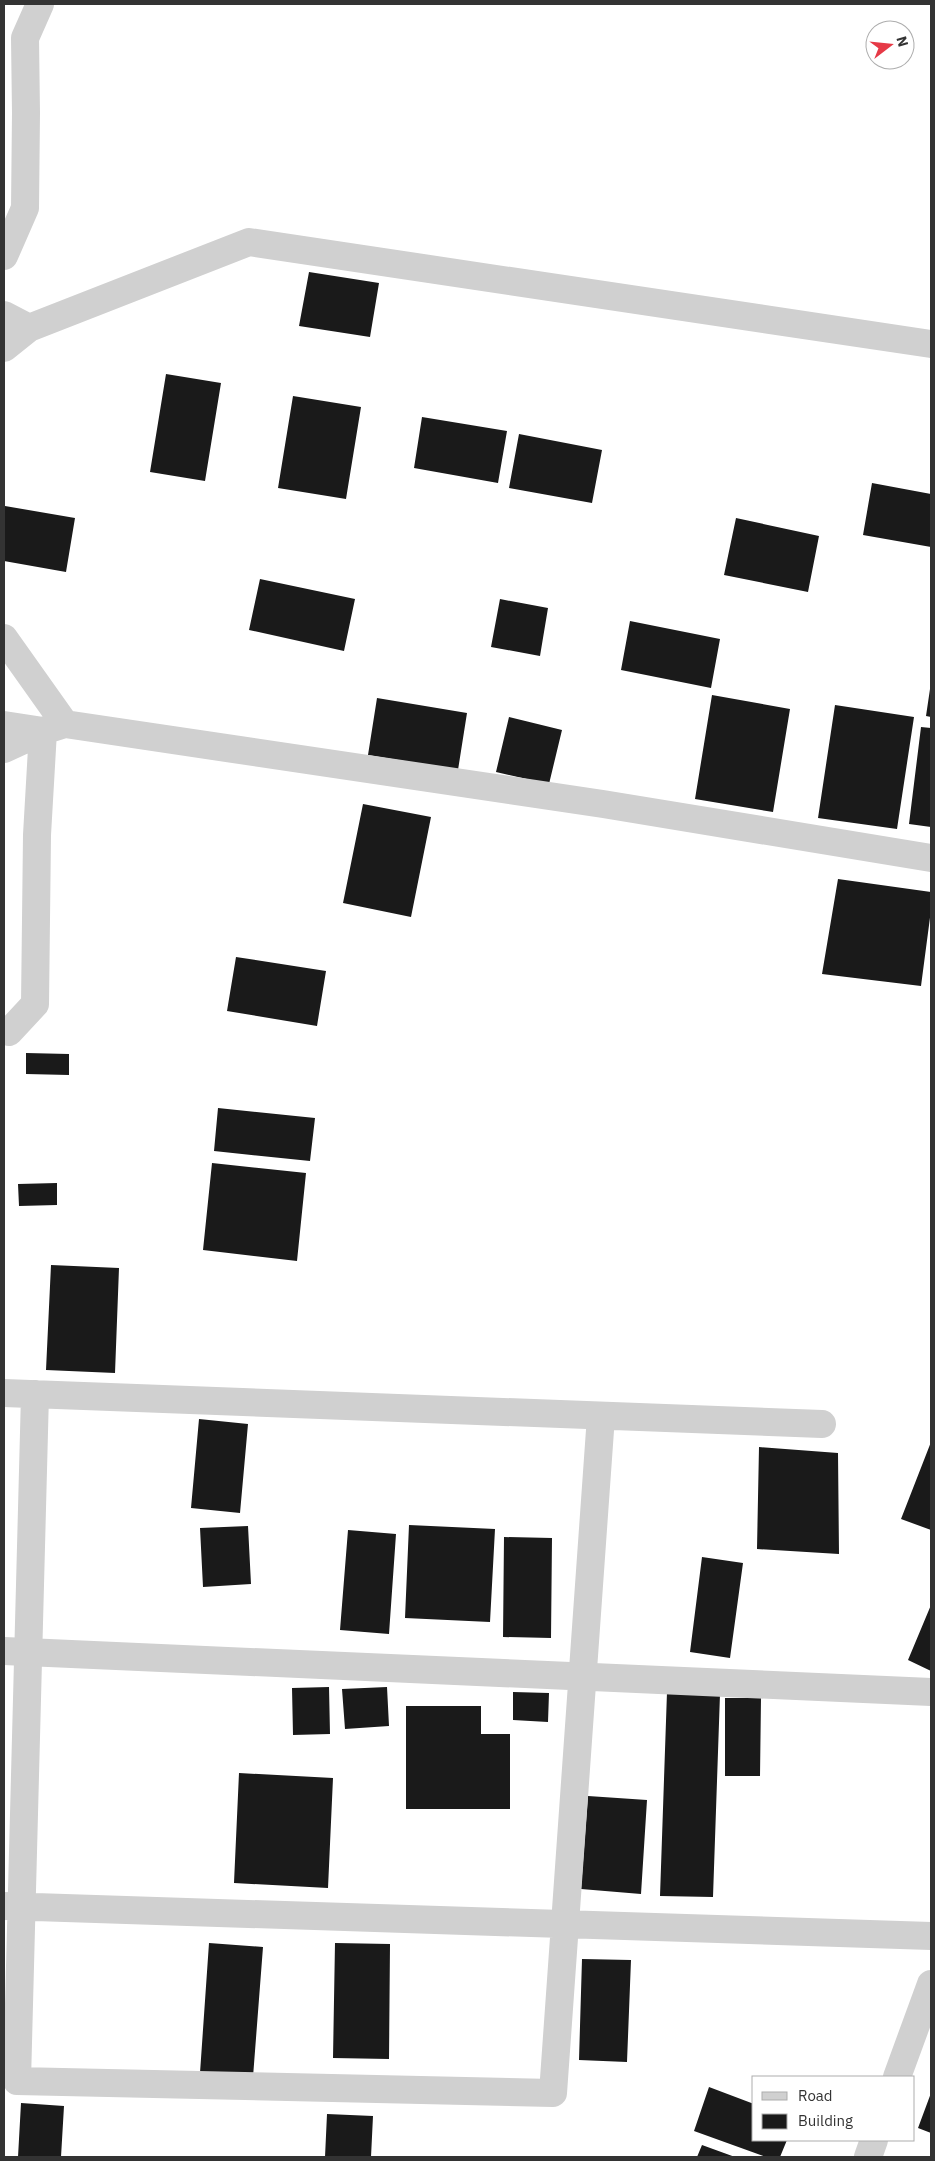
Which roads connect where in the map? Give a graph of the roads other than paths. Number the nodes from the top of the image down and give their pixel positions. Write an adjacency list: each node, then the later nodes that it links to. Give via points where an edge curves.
1 (40, 4): 2 (street, via 25,38 25,208)
2 (4, 256)
3 (4, 315): 4 (street)
4 (29, 328): 5 (street, via 249,242); 6 (street)
5 (931, 344)
6 (4, 348)
7 (4, 638): 9 (street)
8 (4, 725): 9 (street)
9 (54, 728): 10 (street); 11 (street, via 603,804); 12 (street, via 37,835 35,1004 9,1032)
10 (4, 750)
11 (931, 858)
12 (4, 1030)
13 (4, 1393): 14 (street)
14 (35, 1394): 15 (street); 17 (street)
15 (601, 1416): 16 (street); 18 (street)
16 (822, 1424)
17 (16, 1651): 18 (street); 20 (street)
18 (582, 1676): 19 (street); 21 (street)
19 (931, 1692)
20 (12, 1906): 21 (street); 21 (street, via 17,2081 553,2094)
21 (565, 1924): 22 (street)
22 (931, 1936)
23 (931, 1984): 24 (street)
24 (897, 2076)
25 (874, 2141): 26 (street)
26 (868, 2157)

